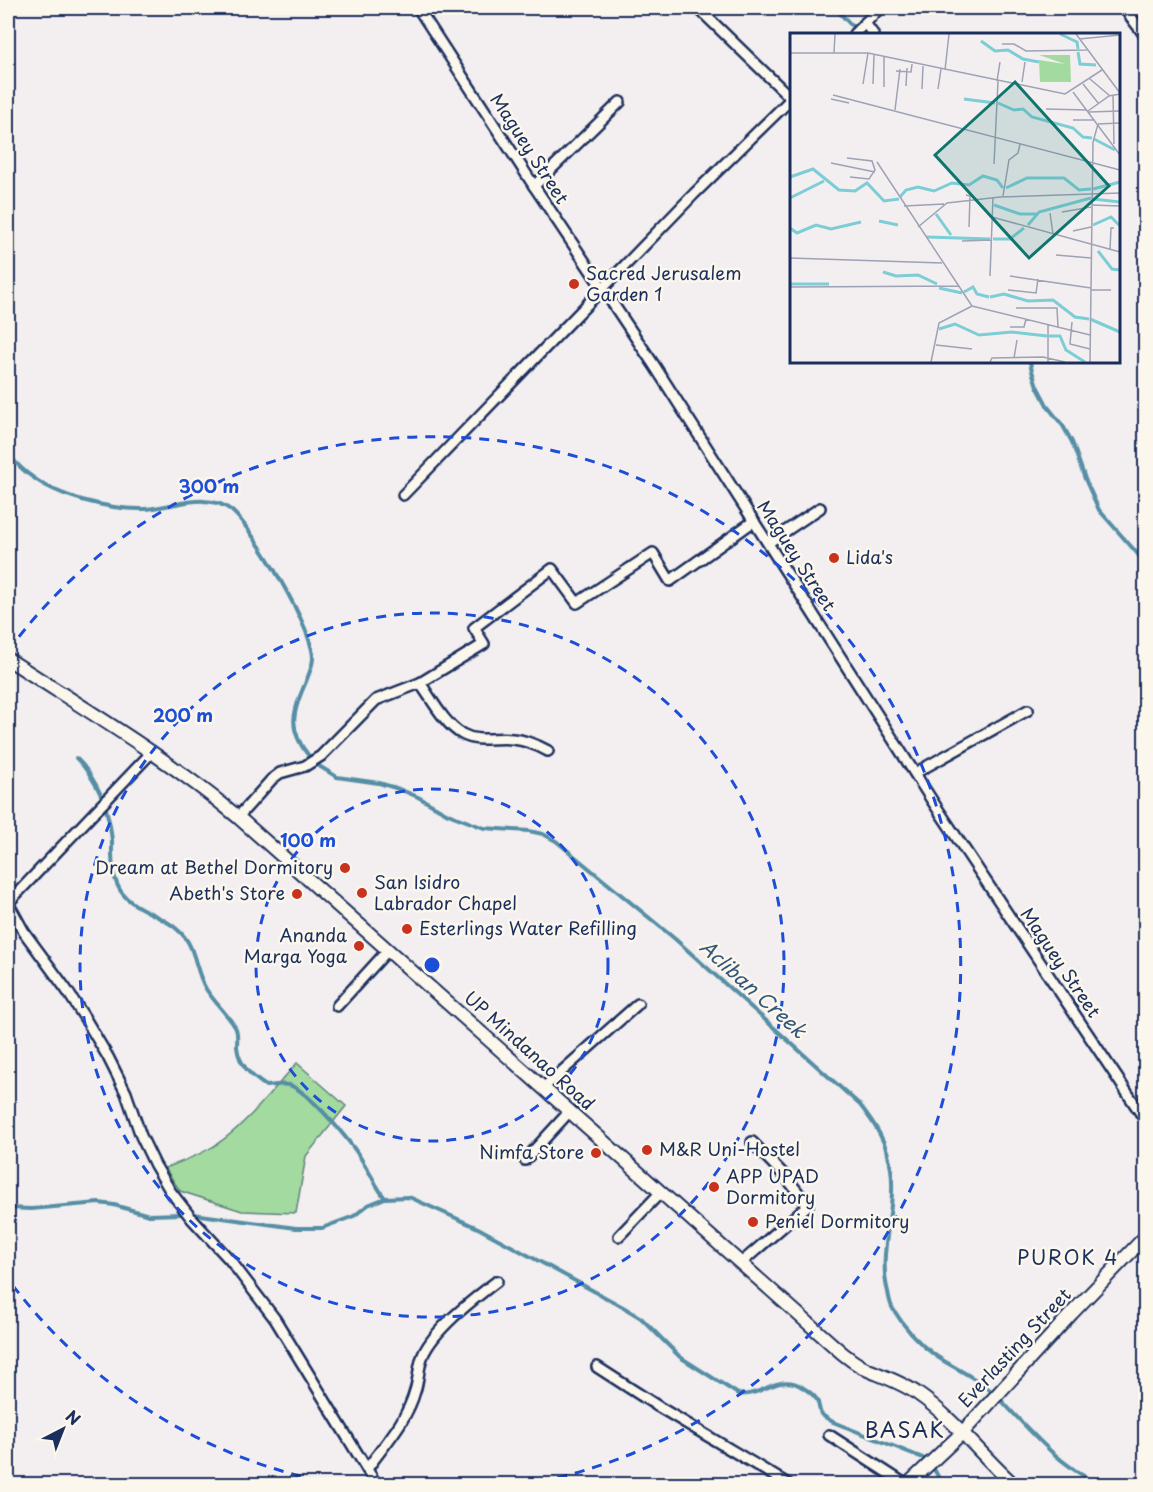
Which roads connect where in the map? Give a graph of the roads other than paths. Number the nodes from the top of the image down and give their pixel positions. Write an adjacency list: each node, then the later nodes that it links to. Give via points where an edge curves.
1 (418, 8): 12 (street, Maguey Street)
2 (698, 8): 9 (street)
3 (880, 8): 5 (street)
4 (1124, 8): 8 (street)
5 (865, 23): 6 (street); 7 (street)
6 (855, 33)
7 (872, 33)
8 (1146, 37)
9 (790, 97)
10 (790, 99): 13 (street)
11 (620, 102): 12 (street)
12 (534, 186): 13 (street, Maguey Street)
13 (603, 290): 14 (street); 16 (street, Maguey Street)
14 (404, 495)
15 (820, 508): 17 (street)
16 (754, 521): 17 (street, Maguey Street); 19 (street, via 670,581 652,553 578,603 552,569 474,628 484,644)
17 (768, 543): 23 (street, Maguey Street)
18 (8, 658): 22 (street, UP Mindanao Road)
19 (420, 683): 21 (street, via 448,722 462,734 486,740 525,741); 24 (street, via 376,700 321,756 305,766 280,773)
20 (1028, 710): 23 (street)
21 (548, 751)
22 (152, 752): 24 (street, UP Mindanao Road); 25 (street)
23 (915, 773): 31 (street, Maguey Street)
24 (238, 817): 26 (street, UP Mindanao Road)
25 (8, 903): 42 (street, via 108,1057 141,1136 171,1191 275,1319)
26 (388, 950): 28 (street); 29 (street, UP Mindanao Road)
27 (638, 1004): 29 (street)
28 (337, 1006)
29 (543, 1088): 30 (street, UP Mindanao Road)
30 (570, 1111): 33 (street); 34 (street, UP Mindanao Road)
31 (1146, 1121)
32 (752, 1142): 37 (street, via 808,1205)
33 (525, 1160)
34 (661, 1192): 35 (street); 37 (street, UP Mindanao Road)
35 (619, 1236)
36 (1146, 1236): 40 (street, Everlasting Street)
37 (741, 1263): 40 (street, UP Mindanao Road, via 845,1355 919,1394)
38 (497, 1281): 42 (street, via 470,1302 431,1343 423,1356 407,1413)
39 (597, 1367): 44 (street)
40 (962, 1433): 45 (street, Everlasting Street); 46 (street, UP Mindanao Road)
41 (829, 1435): 45 (street)
42 (367, 1469): 43 (street)
43 (376, 1485)
44 (788, 1485)
45 (907, 1485)
46 (1012, 1485)

